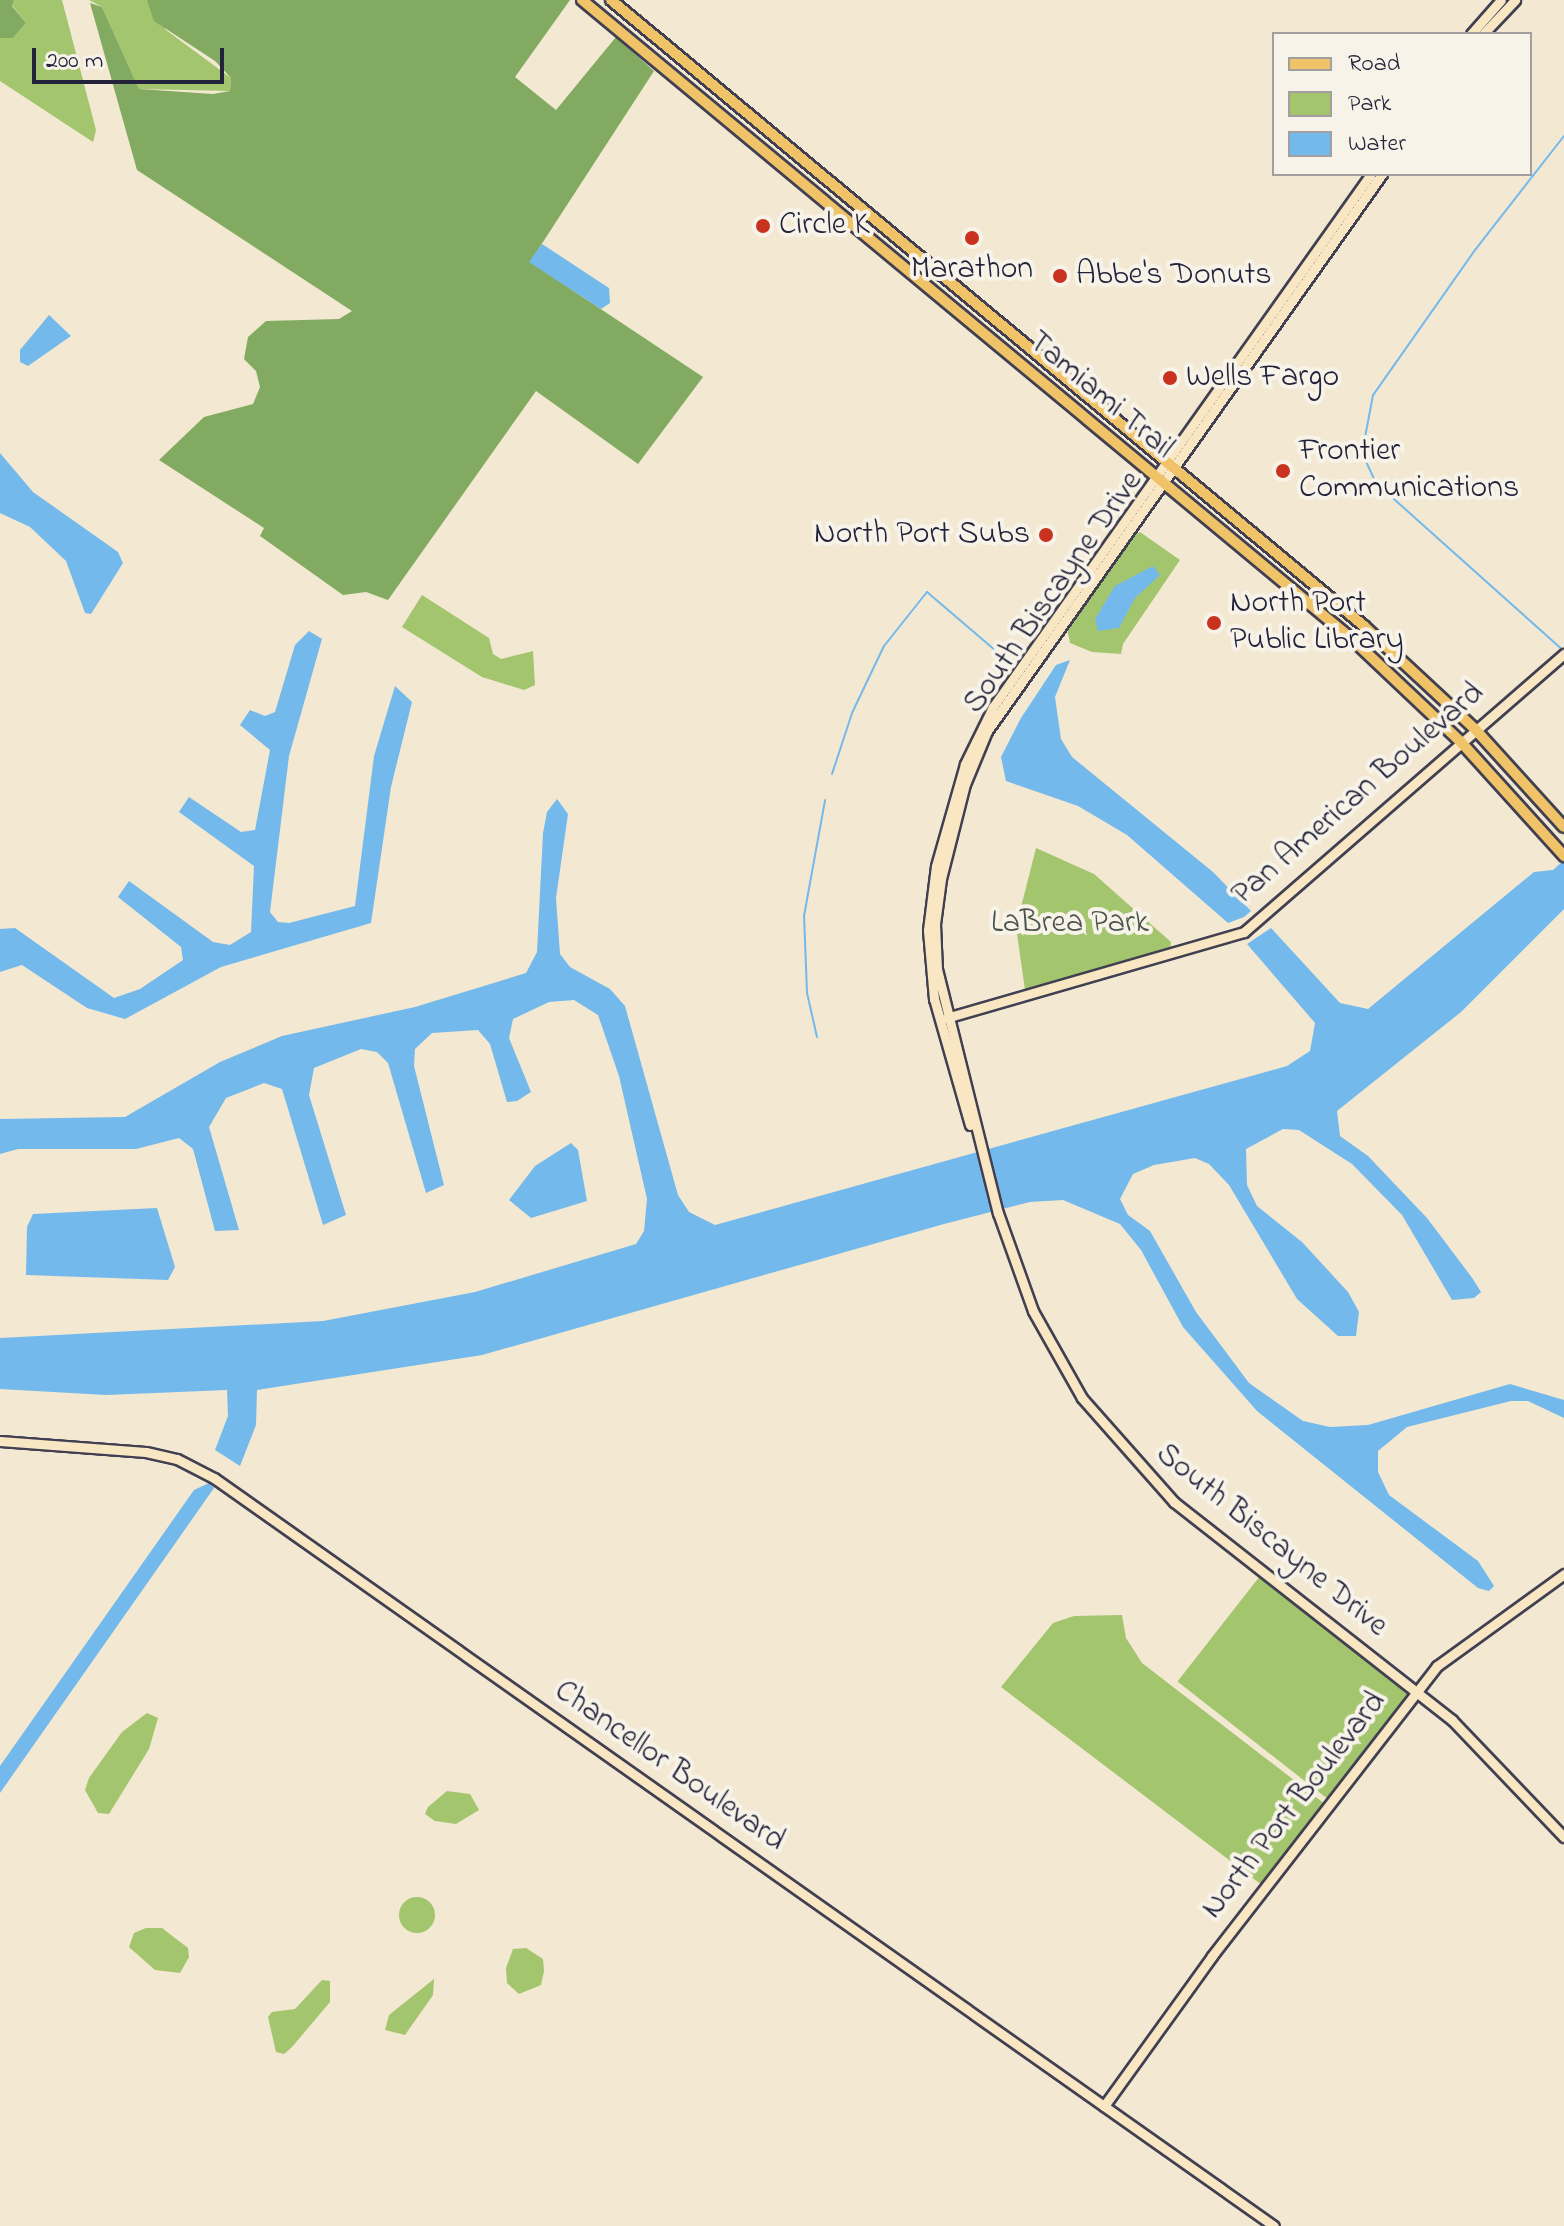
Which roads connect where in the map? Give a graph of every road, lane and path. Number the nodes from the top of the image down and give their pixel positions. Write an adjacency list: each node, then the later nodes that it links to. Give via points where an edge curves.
1 (582, 0): 10 (main road, Tamiami Trail)
2 (611, 0): 9 (main road, Tamiami Trail)
3 (1501, 0): 5 (street)
4 (1515, 0): 6 (street)
5 (1473, 32)
6 (1485, 32)
7 (1370, 176): 9 (street, South Biscayne Drive)
8 (1381, 176): 9 (street, South Biscayne Drive)
9 (1171, 464): 10 (street, South Biscayne Drive); 12 (main road, Tamiami Trail, via 1364,626)
10 (1160, 480): 13 (main road, Tamiami Trail, via 1352,639); 16 (street, South Biscayne Drive, via 998,711 972,764 937,902 936,957); 17 (street, South Biscayne Drive, via 993,707 965,764 948,819 930,894 928,951 940,1020)
11 (1561, 656): 12 (street, Pan American Boulevard)
12 (1475, 729): 13 (street, Pan American Boulevard); 14 (main road, Tamiami Trail)
13 (1461, 742): 15 (main road, Tamiami Trail); 16 (street, Pan American Boulevard, via 1244,932)
14 (1564, 827)
15 (1564, 856)
16 (946, 1018): 17 (street, South Biscayne Drive)
17 (979, 1147): 20 (street, South Biscayne Drive, via 998,1213 1050,1345 1124,1451 1189,1515)
18 (0, 1441): 22 (street, Chancellor Boulevard, via 146,1452 200,1469)
19 (1564, 1574): 20 (street, North Port Boulevard, via 1455,1649)
20 (1416, 1691): 21 (street, South Biscayne Drive, via 1490,1755); 22 (street, North Port Boulevard)
21 (1564, 1837)
22 (1104, 2106): 23 (street, Chancellor Boulevard)
23 (1274, 2226)

